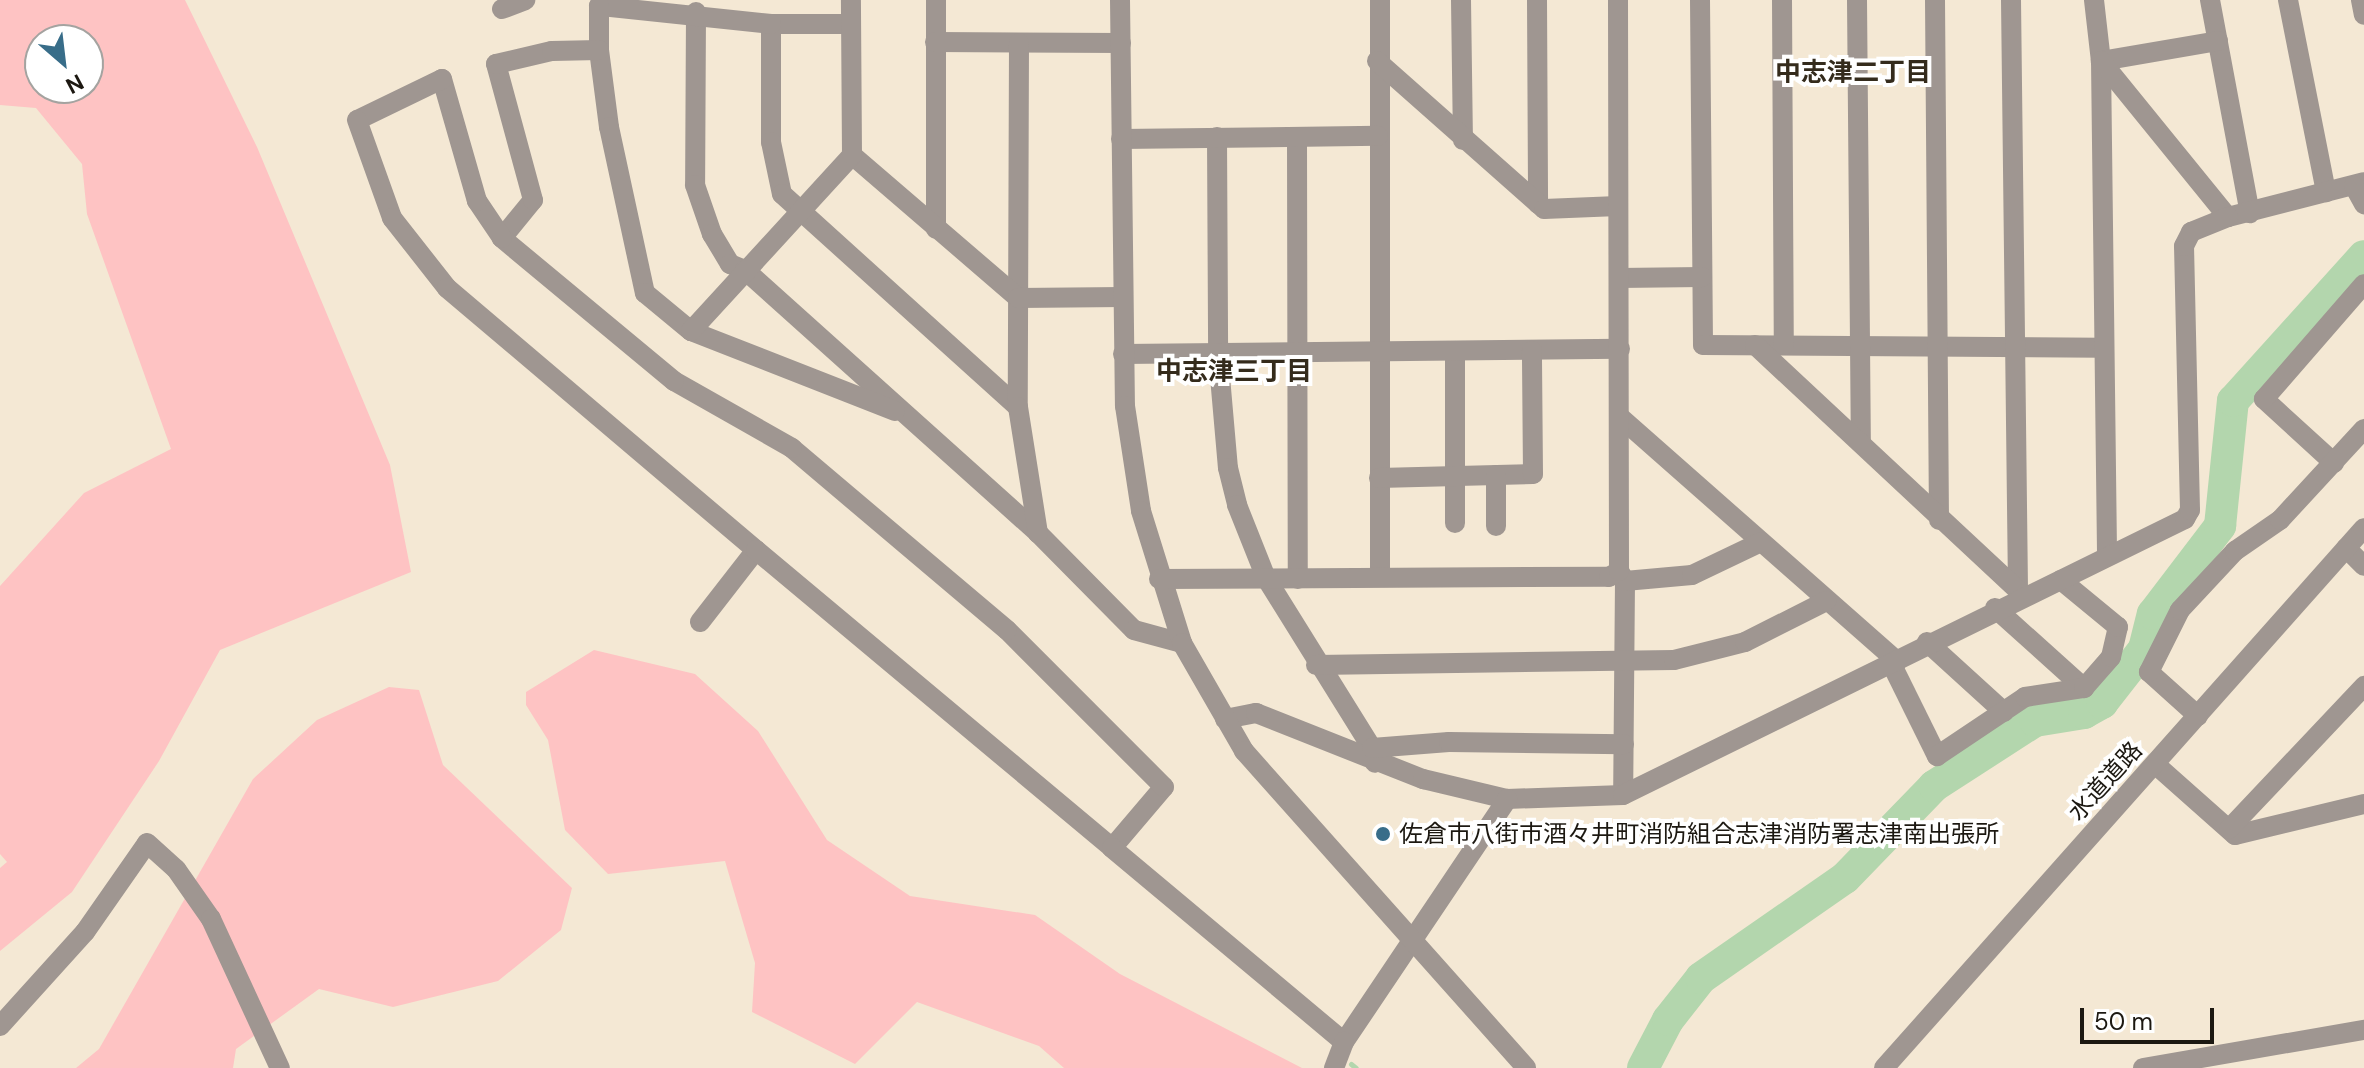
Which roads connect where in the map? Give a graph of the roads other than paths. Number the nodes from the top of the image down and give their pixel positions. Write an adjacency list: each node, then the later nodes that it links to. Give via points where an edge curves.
1 (525, 0): 19 (street)
2 (851, 0): 23 (street)
3 (936, 0): 25 (street)
4 (1120, 0): 27 (street)
5 (1380, 0): 29 (street)
6 (1461, 0): 35 (street)
7 (1537, 0): 39 (street)
8 (1618, 0): 40 (street)
9 (1700, 0): 47 (street)
10 (1782, 0): 54 (street)
11 (1857, 0): 55 (street)
12 (1935, 0): 56 (street)
13 (2011, 0): 57 (street)
14 (2094, 0): 30 (street)
15 (2210, 0): 24 (street)
16 (2288, 0): 38 (street)
17 (2361, 0): 21 (street)
18 (599, 3): 20 (street); 28 (street)
19 (502, 9)
20 (696, 12): 22 (street); 46 (street, via 695,185 720,248 730,264)
21 (2364, 15)
22 (771, 24): 23 (street); 41 (street, via 771,142 782,194)
23 (851, 24): 36 (street)
24 (2218, 41): 30 (street); 42 (street)
25 (935, 42): 26 (street); 44 (street)
26 (1019, 43): 27 (street); 51 (street)
27 (1121, 43): 34 (street)
28 (599, 50): 45 (street, via 552,51 496,64 533,200); 52 (street, via 609,127 645,293)
29 (1377, 61): 31 (street); 35 (street)
30 (2101, 61): 43 (street); 58 (street)
31 (1378, 136): 33 (street); 65 (street)
32 (1217, 137): 33 (street); 34 (street); 63 (street)
33 (1297, 137): 64 (street)
34 (1121, 139): 50 (street)
35 (1463, 140): 39 (street)
36 (852, 155): 41 (street); 44 (street)
37 (2361, 190): 38 (street)
38 (2326, 192): 42 (street)
39 (1538, 204): 40 (street, via 1544,209)
40 (1618, 206): 48 (street)
41 (798, 213): 46 (street); 66 (street)
42 (2250, 213): 43 (street)
43 (2228, 217): 83 (street, via 2191,232 2184,246 2190,510 2185,519)
44 (936, 229): 51 (street)
45 (502, 238): 82 (street, via 477,201 442,79 357,120 392,218 447,288); 112 (street, via 674,381 792,448 1007,630 1164,787)
46 (745, 270): 52 (street); 67 (street)
47 (1702, 277): 48 (street); 53 (street, via 1703,345)
48 (1619, 278): 59 (street)
49 (2364, 284): 71 (street, via 2264,399)
50 (1123, 297): 51 (street); 62 (street)
51 (1018, 298): 66 (street)
52 (691, 331): 67 (street)
53 (1755, 345): 54 (street); 70 (street)
54 (1784, 345): 55 (street)
55 (1860, 346): 56 (street); 70 (street)
56 (1937, 347): 57 (street); 75 (street)
57 (2015, 348): 58 (street); 91 (street)
58 (2101, 348): 83 (street)
59 (1620, 349): 60 (street); 68 (street)
60 (1532, 351): 61 (street); 72 (street, via 1533,474)
61 (1455, 352): 65 (street); 73 (street)
62 (1123, 354): 63 (street); 88 (street, via 1134,480)
63 (1218, 354): 64 (street); 87 (street, via 1228,468)
64 (1297, 354): 65 (street); 89 (street)
65 (1379, 354): 74 (street)
66 (1018, 407): 79 (street)
67 (905, 416): 79 (street)
68 (1621, 418): 80 (street); 85 (street)
69 (2364, 429): 71 (street)
70 (1861, 442): 75 (street)
71 (2334, 463): 103 (street, via 2280,520 2235,551 2180,610 2149,672)
72 (1496, 475): 73 (street); 77 (street)
73 (1454, 476): 74 (street); 76 (street)
74 (1379, 478): 86 (street)
75 (1939, 520): 91 (street)
76 (1455, 523)
77 (1496, 526)
78 (2364, 528): 81 (street, 水道道路)
79 (1038, 533): 96 (street, via 1134,630)
80 (1761, 542): 85 (street, via 1692,575); 92 (street)
81 (2346, 548): 84 (street); 103 (street, 水道道路)
82 (756, 550): 94 (street); 112 (street)
83 (2107, 556): 90 (street)
84 (2364, 566)
85 (1622, 576): 86 (street); 97 (street)
86 (1380, 577): 89 (street)
87 (1266, 578): 88 (street); 89 (street); 99 (street)
88 (1159, 579): 96 (street)
89 (1298, 579)
90 (2061, 580): 91 (street); 101 (street, via 2118,627 2111,657)
91 (2020, 592): 93 (street)
92 (1826, 601): 97 (street, via 1745,642 1710,653); 98 (street)
93 (1995, 608): 95 (street); 101 (street)
94 (700, 622)
95 (1927, 642): 98 (street); 102 (street)
96 (1182, 643): 104 (street)
97 (1624, 662): 99 (street); 105 (street)
98 (1894, 662): 102 (street, via 1937,756); 108 (street)
99 (1316, 665): 106 (street)
100 (2364, 686): 111 (street)
101 (2084, 688): 102 (street, via 2025,697)
102 (2004, 712)
103 (2198, 716): 107 (street, 水道道路)
104 (1225, 719): 106 (street, via 1256,713); 113 (street, via 1244,751)
105 (1624, 744): 106 (street, via 1449,742); 108 (street)
106 (1374, 755): 109 (street)
107 (2155, 764): 111 (street); 120 (street, 水道道路)
108 (1623, 795): 109 (street)
109 (1507, 799): 113 (street)
110 (2364, 804): 111 (street, via 2235,835)
111 (2229, 829)
112 (1112, 848): 116 (street)
113 (1411, 940): 116 (street); 119 (street)
114 (0, 1026): 117 (street, via 85,932 147,843 176,869 211,919)
115 (2364, 1030): 121 (street)
116 (1344, 1042): 118 (street)
117 (280, 1068)
118 (1334, 1068)
119 (1526, 1068)
120 (1884, 1068)
121 (2143, 1068)

